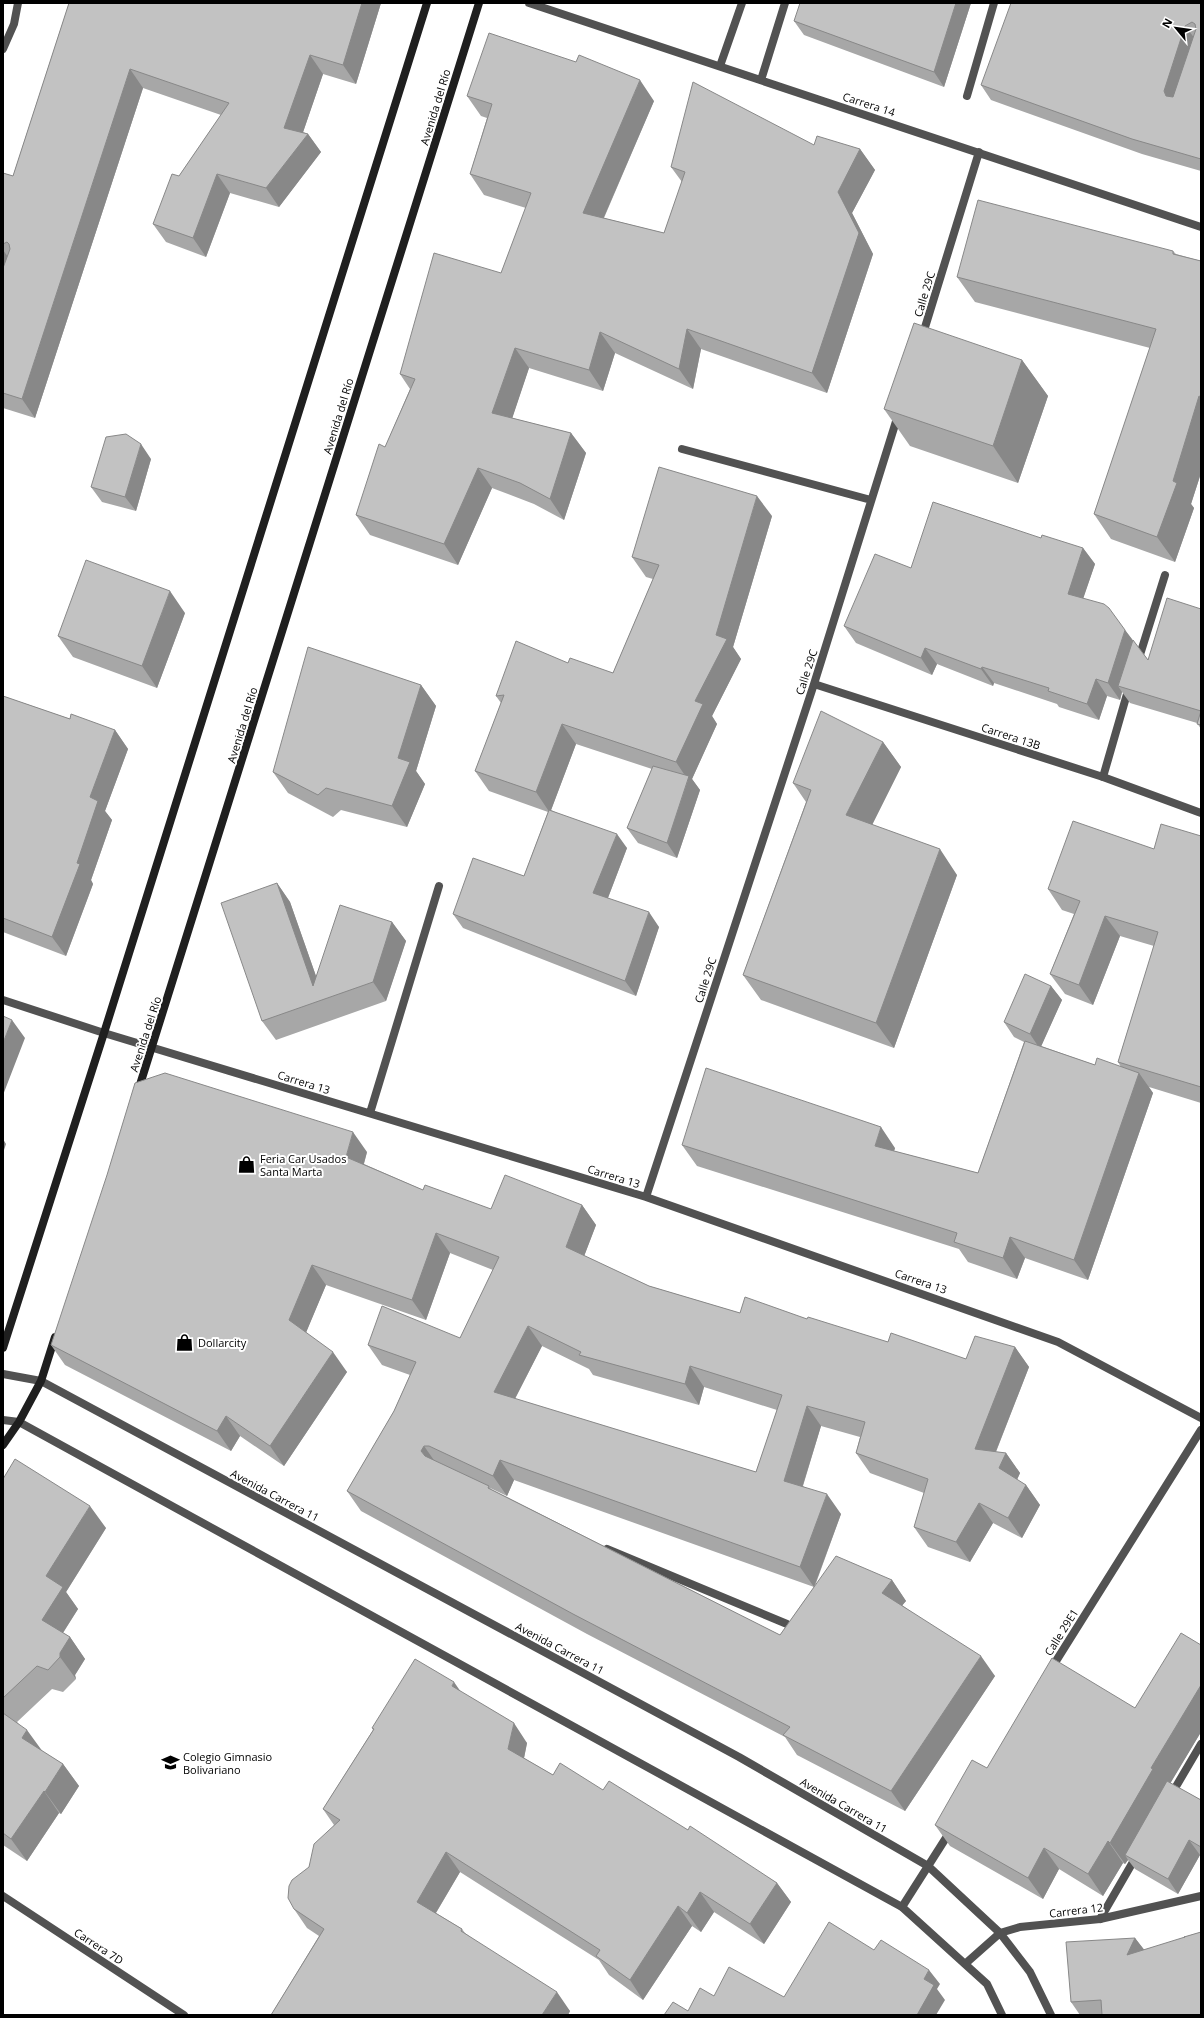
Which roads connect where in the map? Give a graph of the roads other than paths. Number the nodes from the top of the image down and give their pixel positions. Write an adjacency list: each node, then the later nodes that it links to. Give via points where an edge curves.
1 (18, 3): 8 (street, via 14,24)
2 (428, 3): 24 (main road)
3 (479, 3): 25 (main road, Avenida del Río)
4 (529, 3): 9 (street, Carrera 14)
5 (742, 3): 9 (street)
6 (785, 3): 10 (street)
7 (994, 3): 11 (street)
8 (3, 49)
9 (720, 66): 10 (street, Carrera 14)
10 (762, 80): 12 (street, Carrera 14)
11 (967, 96)
12 (979, 152): 13 (street, Carrera 14); 14 (street, Calle 29C)
13 (1201, 228)
14 (918, 349)
15 (899, 409): 17 (street, Calle 29C)
16 (682, 449): 17 (street)
17 (871, 500): 19 (street, Calle 29C)
18 (1165, 575): 20 (street)
19 (814, 684): 20 (street, Carrera 13B); 28 (street, Calle 29C)
20 (1103, 777): 21 (street, Carrera 13B)
21 (1201, 813)
22 (440, 886): 27 (street)
23 (3, 1000): 24 (street, Carrera 13)
24 (104, 1033): 25 (street, Carrera 13); 30 (main road)
25 (152, 1047): 26 (main road, Avenida del Río); 27 (street, Carrera 13)
26 (135, 1100)
27 (370, 1113): 28 (street, Carrera 13)
28 (646, 1197): 33 (street, Carrera 13, via 1058,1342)
29 (58, 1328): 32 (main road)
30 (3, 1348)
31 (3, 1374): 32 (street, Avenida Carrera 11)
32 (40, 1381): 35 (main road); 45 (street, Avenida Carrera 11, via 739,1757)
33 (1201, 1418)
34 (3, 1420): 35 (street)
35 (19, 1422): 37 (main road); 48 (street)
36 (1201, 1430): 40 (street, Calle 29E1)
37 (3, 1445)
38 (596, 1543): 39 (street)
39 (787, 1624)
40 (1046, 1678)
41 (1201, 1744): 42 (street)
42 (1166, 1804)
43 (958, 1819): 45 (street)
44 (1143, 1845): 49 (street)
45 (928, 1866): 48 (street); 50 (street, Avenida Carrera 11)
46 (3, 1896): 52 (street, Carrera 7D)
47 (1201, 1896): 49 (street, Carrera 12)
48 (902, 1907): 51 (street)
49 (1100, 1918): 50 (street, Carrera 12, via 1020,1927)
50 (1000, 1933): 51 (street, Carrera 12); 54 (street, Avenida Carrera 11, via 1030,1972)
51 (964, 1964): 53 (street, via 987,1984)
52 (184, 2015)
53 (1002, 2015)
54 (1051, 2015)

